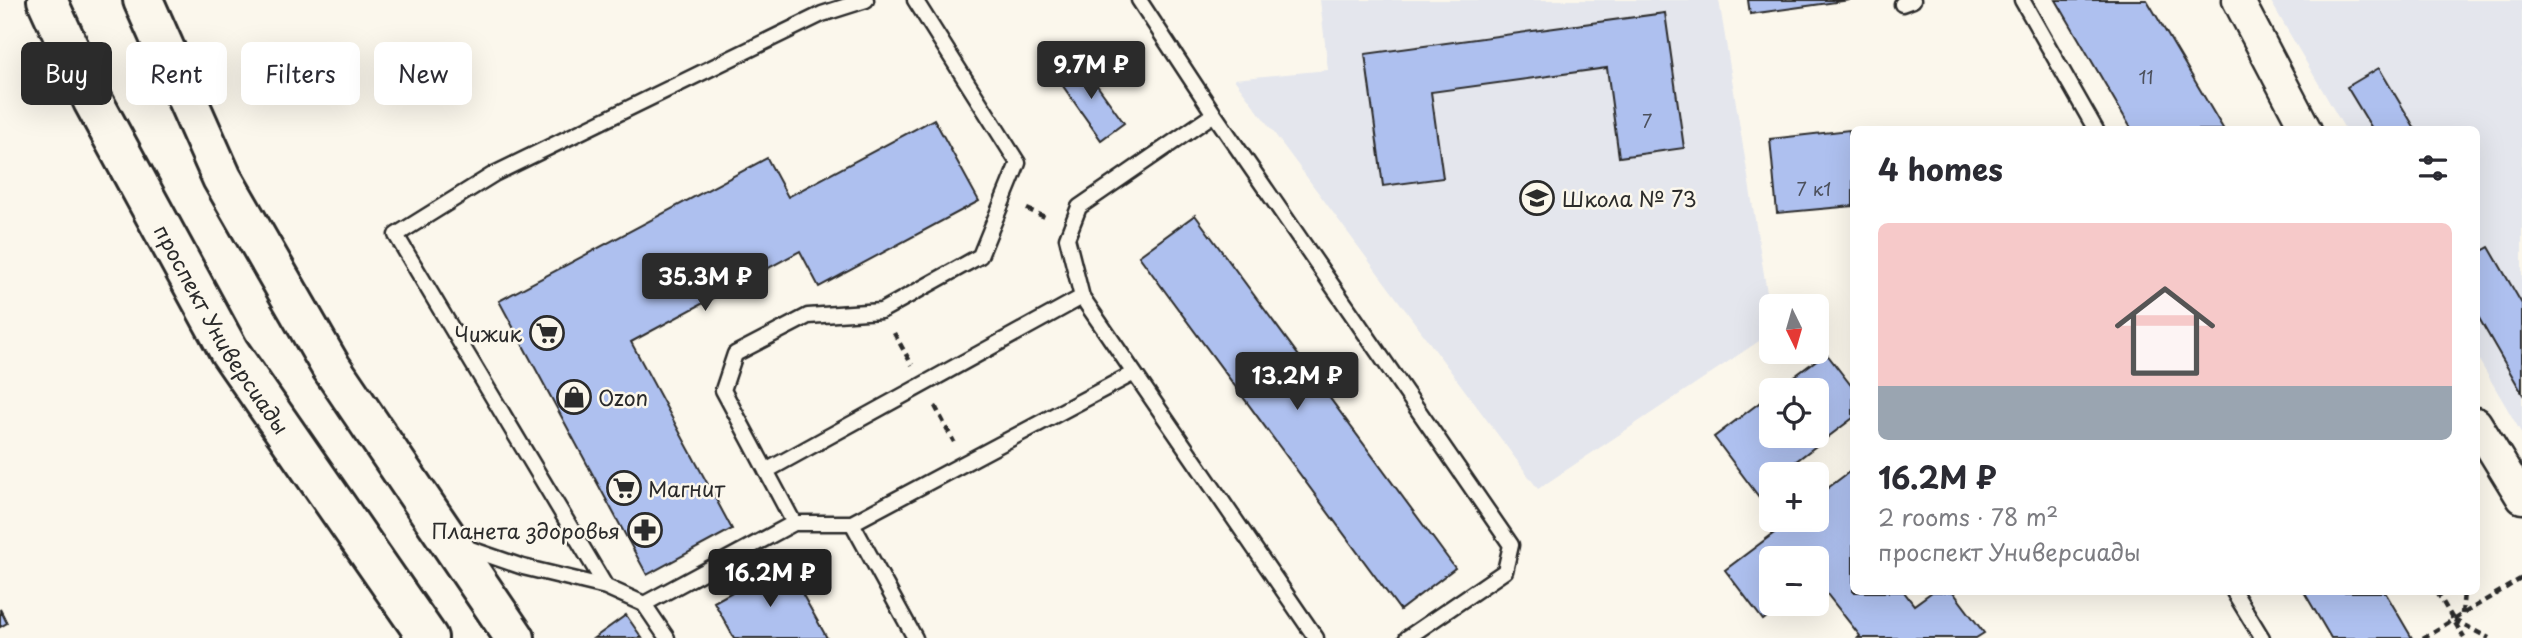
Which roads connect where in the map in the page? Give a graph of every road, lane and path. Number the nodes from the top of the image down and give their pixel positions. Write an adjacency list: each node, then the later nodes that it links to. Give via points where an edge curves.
1 (47, 0): 29 (main road, проспект Универсиады, via 93,101 229,351)
2 (143, 0): 20 (main road, via 222,178 331,367)
3 (866, 0): 22 (lane, via 822,14 494,174 396,235)
4 (915, 0): 11 (lane, via 1018,163)
5 (1139, 0): 8 (lane)
6 (2022, 0): 9 (lane)
7 (2238, 0): 10 (street)
8 (1214, 114): 12 (lane, via 1079,207); 34 (lane, via 1511,545 1505,571)
9 (2094, 126)
10 (2304, 126)
11 (1003, 199): 12 (path); 16 (lane, via 980,256 881,311 808,317 735,354 723,390)
12 (1071, 228): 13 (lane, via 1067,238)
13 (1082, 297): 14 (lane); 16 (lane)
14 (1134, 373): 19 (lane); 33 (lane)
15 (2480, 430): 17 (street)
16 (766, 471): 18 (lane)
17 (2522, 498)
18 (794, 523): 19 (lane); 26 (lane)
19 (852, 523): 32 (lane)
20 (449, 541): 22 (lane, via 523,567); 30 (main road)
21 (2522, 578): 27 (path)
22 (606, 587): 26 (lane)
23 (2236, 595): 35 (lane)
24 (2439, 595): 28 (path)
25 (2464, 595): 27 (path)
26 (645, 604): 31 (lane)
27 (2462, 614): 28 (path)
28 (2453, 619): 36 (path); 37 (path); 38 (path)
29 (428, 638)
30 (515, 638)
31 (667, 638)
32 (915, 638)
33 (1316, 638)
34 (1407, 638)
35 (2262, 638)
36 (2423, 638)
37 (2464, 638)
38 (2489, 638)

